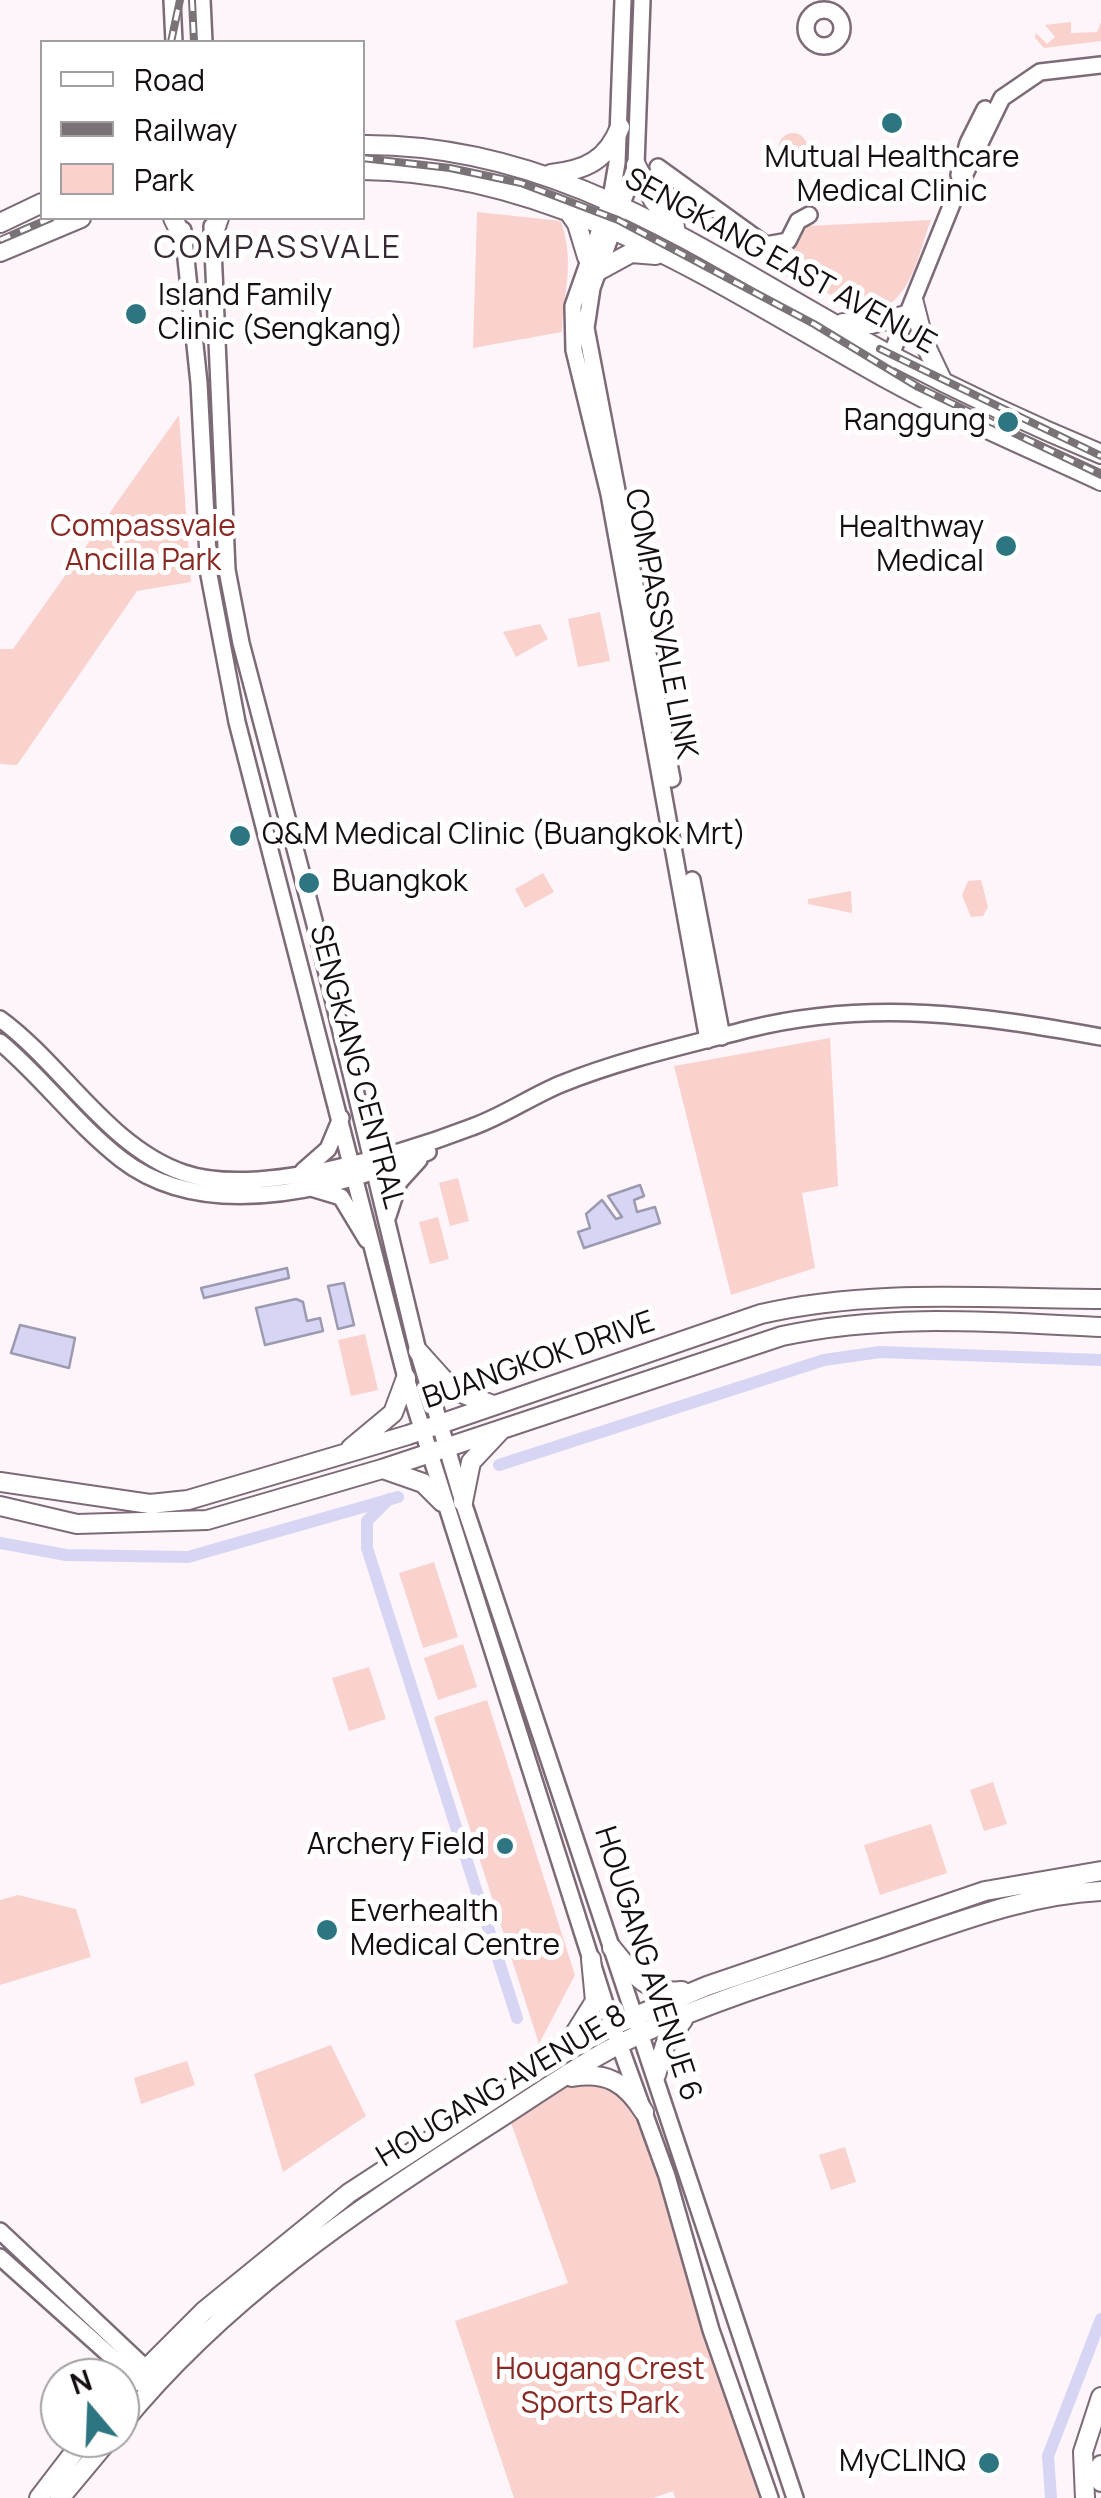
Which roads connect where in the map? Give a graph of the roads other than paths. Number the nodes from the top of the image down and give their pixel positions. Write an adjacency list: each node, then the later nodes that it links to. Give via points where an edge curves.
1 (172, 0): 5 (street)
2 (202, 0): 6 (street)
3 (623, 0): 9 (street)
4 (642, 0): 11 (street)
5 (174, 40)
6 (204, 40)
7 (1101, 55): 15 (street, via 1036,62 1013,78 980,117 958,170)
8 (1101, 65): 15 (street, via 1067,66 1020,82 1002,98)
9 (620, 127): 14 (main road, via 597,163); 16 (street)
10 (365, 145): 14 (main road, SENGKANG EAST AVENUE, via 439,151)
11 (636, 164): 16 (street); 26 (main road, via 653,200)
12 (658, 167): 19 (street, via 766,246 788,242)
13 (365, 170): 18 (main road, SENGKANG EAST AVENUE, via 435,175)
14 (546, 175): 16 (main road, SENGKANG EAST AVENUE)
15 (960, 184): 32 (street)
16 (617, 201): 25 (street, COMPASSVALE LINK); 26 (main road, SENGKANG EAST AVENUE)
17 (40, 204): 24 (main road)
18 (565, 208): 25 (main road, SENGKANG EAST AVENUE); 31 (main road)
19 (809, 215)
20 (75, 220): 29 (main road)
21 (174, 220): 28 (main road)
22 (182, 220): 28 (street, SENGKANG CENTRAL)
23 (215, 220): 27 (main road)
24 (0, 223)
25 (608, 226): 30 (main road, SENGKANG EAST AVENUE); 31 (street, COMPASSVALE LINK)
26 (682, 234): 33 (main road, SENGKANG EAST AVENUE)
27 (212, 238): 45 (street, SENGKANG CENTRAL, via 227,570)
28 (184, 241): 46 (street, SENGKANG CENTRAL, via 200,383 208,575 238,722)
29 (0, 252)
30 (666, 257): 31 (main road, via 631,252); 35 (main road, SENGKANG EAST AVENUE)
31 (593, 264): 41 (street, COMPASSVALE LINK, via 573,306 574,350)
32 (912, 308): 33 (main road, via 872,324); 34 (street); 36 (main road)
33 (832, 321): 34 (main road, SENGKANG EAST AVENUE)
34 (892, 356): 35 (street); 36 (main road, SENGKANG EAST AVENUE)
35 (882, 376): 38 (main road, SENGKANG EAST AVENUE)
36 (944, 382): 37 (main road, SENGKANG EAST AVENUE)
37 (1101, 454)
38 (1101, 481)
39 (6, 1023): 43 (street); 51 (street, via 132,1142 164,1163 216,1178)
40 (1101, 1036): 41 (street, via 930,1012 815,1017)
41 (715, 1038): 44 (street)
42 (0, 1042): 43 (street)
43 (23, 1061): 51 (street, via 121,1159 153,1178 206,1195)
44 (580, 1080): 47 (street); 48 (street)
45 (360, 1110): 47 (street, via 376,1135); 49 (street, SENGKANG CENTRAL)
46 (341, 1117): 50 (street, SENGKANG CENTRAL); 51 (street, via 328,1149)
47 (400, 1151): 49 (street)
48 (431, 1151): 49 (street); 52 (street, via 399,1182)
49 (374, 1166): 50 (street); 52 (street, SENGKANG CENTRAL)
50 (355, 1170): 51 (street); 53 (street, SENGKANG CENTRAL)
51 (301, 1180): 53 (street, via 342,1197)
52 (386, 1220): 56 (street, SENGKANG CENTRAL)
53 (378, 1261): 57 (street, SENGKANG CENTRAL)
54 (1101, 1299): 58 (main road, BUANGKOK DRIVE, via 817,1301)
55 (1101, 1327): 60 (main road, BUANGKOK DRIVE, via 939,1320 837,1324)
56 (418, 1351): 58 (main road, via 453,1390); 59 (street, SENGKANG CENTRAL)
57 (406, 1378): 59 (street, SENGKANG CENTRAL); 62 (main road, via 392,1412)
58 (493, 1405): 59 (main road, BUANGKOK DRIVE)
59 (430, 1426): 61 (street, SENGKANG CENTRAL); 62 (main road, BUANGKOK DRIVE)
60 (505, 1426): 61 (main road, BUANGKOK DRIVE); 66 (main road, via 471,1462)
61 (437, 1450): 63 (main road, BUANGKOK DRIVE); 65 (street, HOUGANG AVENUE 6); 66 (street, HOUGANG AVENUE 6)
62 (338, 1457): 64 (main road, BUANGKOK DRIVE, via 206,1496 150,1504)
63 (382, 1469): 65 (main road, via 423,1483); 67 (main road, BUANGKOK DRIVE, via 208,1520 77,1524)
64 (0, 1482)
65 (442, 1502): 71 (street, HOUGANG AVENUE 6)
66 (463, 1502): 70 (street, HOUGANG AVENUE 6)
67 (0, 1506)
68 (1101, 1870): 72 (main road, HOUGANG AVENUE 8, via 985,1890)
69 (1101, 1892): 74 (main road, HOUGANG AVENUE 8, via 985,1912)
70 (612, 1948): 72 (main road, via 641,1982 661,1993); 73 (street, HOUGANG AVENUE 6)
71 (591, 1959): 76 (street, HOUGANG AVENUE 6); 77 (main road, via 595,2001)
72 (707, 1986): 73 (main road, HOUGANG AVENUE 8)
73 (634, 2015): 75 (street, HOUGANG AVENUE 6); 76 (main road, HOUGANG AVENUE 8)
74 (686, 2016): 75 (main road, HOUGANG AVENUE 8); 78 (main road, via 665,2045)
75 (641, 2034): 76 (main road, HOUGANG AVENUE 8); 78 (street, HOUGANG AVENUE 6)
76 (616, 2036): 77 (main road, HOUGANG AVENUE 8); 79 (main road, HOUGANG AVENUE 8); 80 (street, HOUGANG AVENUE 6)
77 (561, 2054): 83 (main road, HOUGANG AVENUE 8, via 348,2192 204,2311)
78 (656, 2074): 94 (street, HOUGANG AVENUE 6)
79 (562, 2079): 80 (main road, via 615,2080); 83 (main road, HOUGANG AVENUE 8, via 357,2208)
80 (644, 2112): 93 (street, HOUGANG AVENUE 6)
81 (0, 2231): 83 (street)
82 (0, 2257): 83 (street)
83 (146, 2379): 84 (main road, HOUGANG AVENUE 8); 85 (main road, HOUGANG AVENUE 8)
84 (140, 2382)
85 (140, 2390)
86 (1101, 2396): 95 (main road, via 1082,2452)
87 (70, 2458): 91 (main road)
88 (93, 2458): 92 (main road)
89 (1101, 2465): 90 (main road)
90 (1101, 2482)
91 (39, 2498)
92 (60, 2498)
93 (770, 2498)
94 (795, 2498)
95 (1085, 2498)

